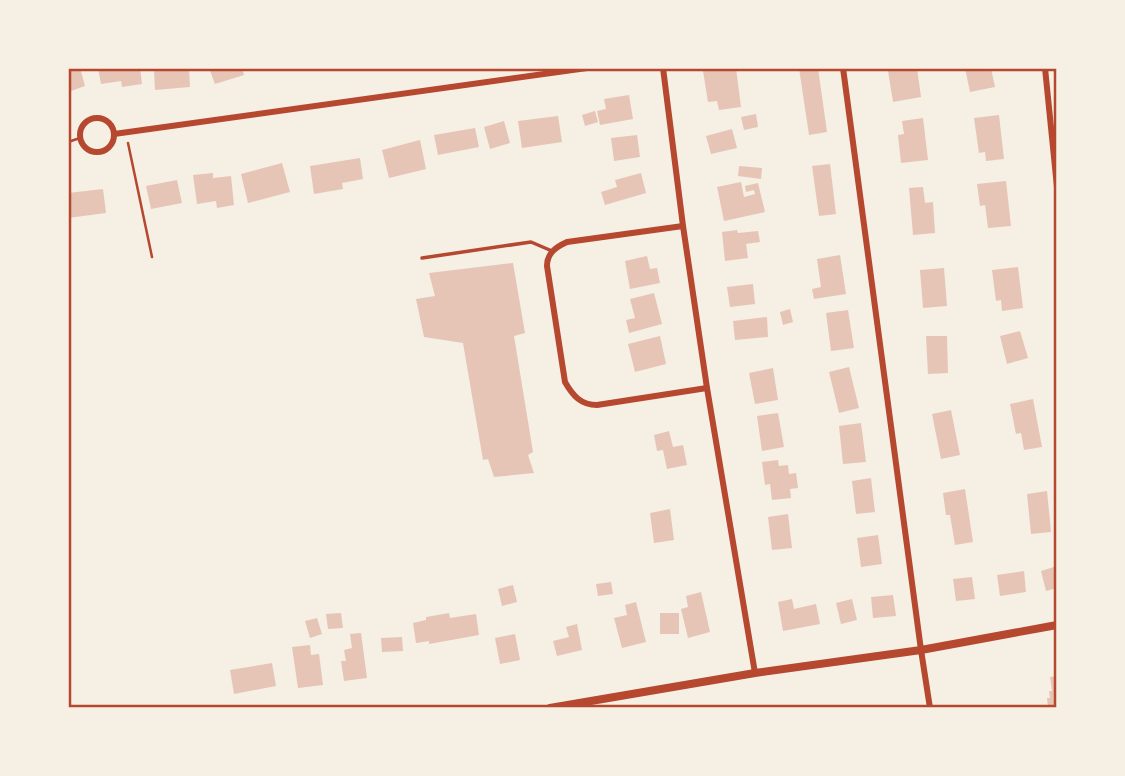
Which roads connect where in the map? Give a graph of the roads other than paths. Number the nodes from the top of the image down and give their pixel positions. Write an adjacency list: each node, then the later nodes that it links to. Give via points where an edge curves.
1 (587, 68): 5 (street)
2 (663, 68): 7 (street)
3 (843, 68): 12 (street)
4 (1045, 68): 6 (street)
5 (114, 134): 5 (street, via 111,145 96,152 86,148 80,138 82,127 96,118 111,124)
6 (1057, 187)
7 (683, 226): 8 (street, via 568,242); 10 (street)
8 (552, 251): 9 (lane, via 531,242); 10 (street, via 547,266 565,382 578,400 587,405 620,402)
9 (422, 258)
10 (707, 388): 13 (street)
11 (1057, 625): 12 (street)
12 (921, 650): 13 (street); 15 (street)
13 (755, 673): 14 (street)
14 (550, 708)
15 (930, 708)

